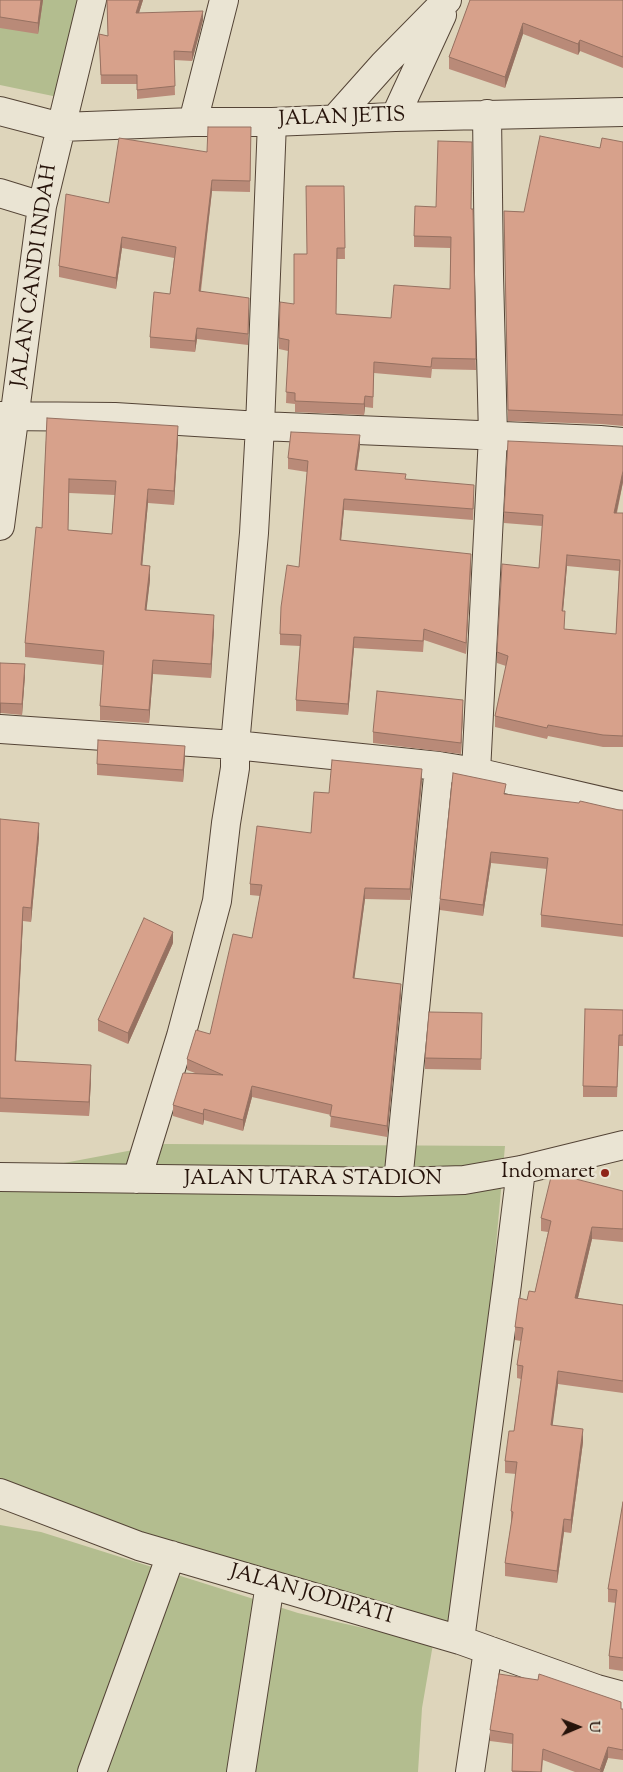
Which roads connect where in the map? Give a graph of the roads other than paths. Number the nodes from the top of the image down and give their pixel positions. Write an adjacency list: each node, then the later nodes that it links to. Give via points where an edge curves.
1 (92, 0): 11 (street, JALAN CANDI INDAH)
2 (224, 0): 9 (street)
3 (448, 0): 7 (street); 8 (street)
4 (0, 111): 11 (street, JALAN JETIS)
5 (623, 112): 6 (street, JALAN JETIS)
6 (487, 114): 7 (street, JALAN JETIS); 16 (street)
7 (395, 117): 8 (street, JALAN JETIS)
8 (335, 119): 10 (street, JALAN JETIS)
9 (194, 122): 10 (street, JALAN JETIS); 11 (street, JALAN JETIS)
10 (272, 122): 15 (street)
11 (61, 127): 13 (street, JALAN CANDI INDAH)
12 (0, 193): 13 (street)
13 (42, 206): 14 (street, JALAN CANDI INDAH)
14 (8, 416): 15 (street, via 115,417); 18 (street, JALAN CANDI INDAH)
15 (260, 426): 16 (street); 20 (street)
16 (493, 436): 17 (street); 22 (street)
17 (623, 442)
18 (0, 526)
19 (0, 729): 20 (street)
20 (235, 744): 21 (street); 27 (street, via 235,768 217,901)
21 (439, 766): 22 (street); 28 (street)
22 (476, 772): 23 (street)
23 (623, 806)
24 (623, 1145): 25 (street, JALAN UTARA STADION)
25 (521, 1170): 28 (street, JALAN UTARA STADION, via 464,1180); 32 (street)
26 (0, 1177): 27 (street, JALAN UTARA STADION)
27 (137, 1178): 28 (street, JALAN UTARA STADION)
28 (398, 1182)
29 (0, 1492): 30 (street, JALAN JODIPATI, via 139,1546)
30 (171, 1555): 31 (street, JALAN JODIPATI); 35 (street)
31 (270, 1584): 32 (street, JALAN JODIPATI); 36 (street)
32 (460, 1640): 33 (street, JALAN JODIPATI)
33 (488, 1650): 34 (street, JALAN JODIPATI); 37 (street)
34 (623, 1696)
35 (92, 1772)
36 (241, 1772)
37 (470, 1772)

